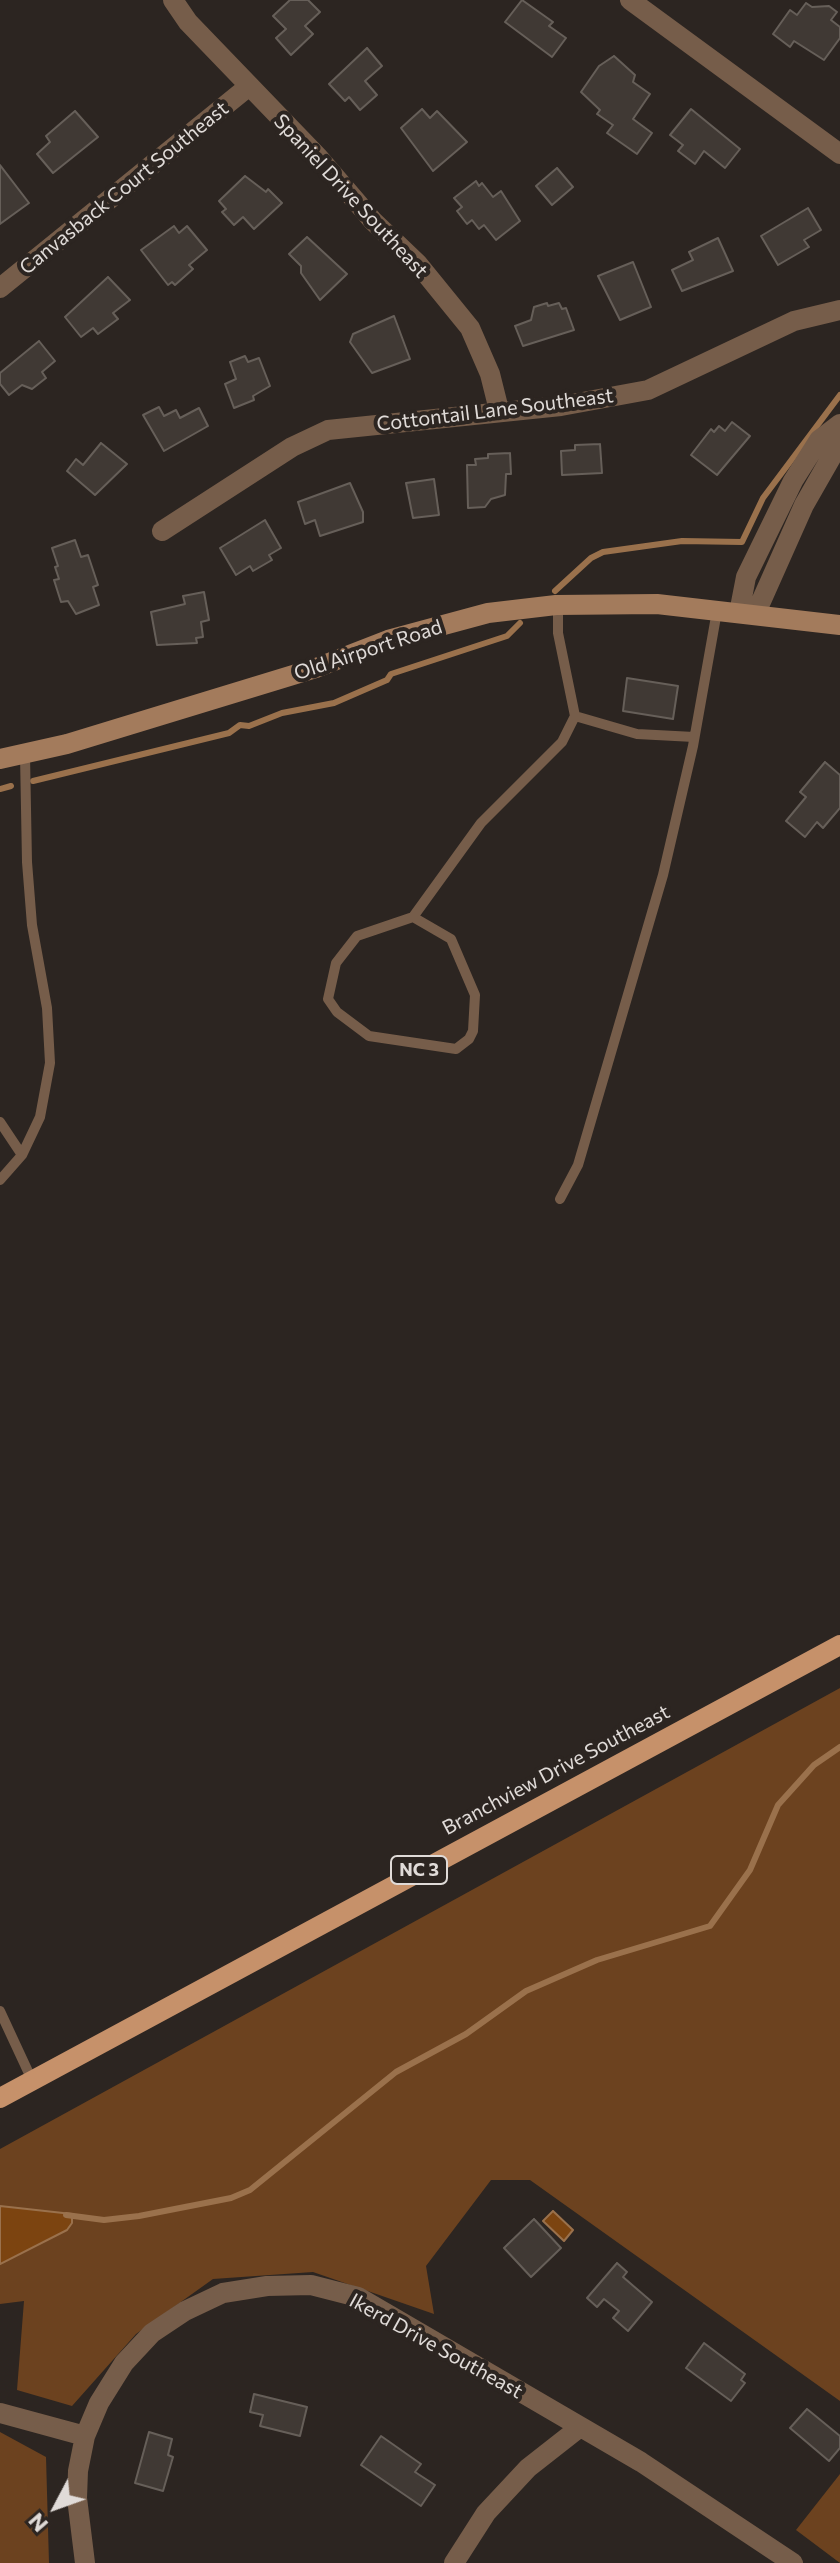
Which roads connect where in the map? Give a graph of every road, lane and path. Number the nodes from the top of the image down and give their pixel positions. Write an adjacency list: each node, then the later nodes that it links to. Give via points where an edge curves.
1 (173, 0): 3 (street, Spaniel Drive Southeast)
2 (630, 0): 4 (street)
3 (248, 87): 5 (street, Canvasback Court Southeast); 7 (street, Spaniel Drive Southeast, via 418,264 470,328)
4 (840, 154)
5 (0, 288)
6 (840, 310): 7 (street, Cottontail Lane Southeast, via 794,321 648,390 561,406)
7 (499, 410): 10 (street, Cottontail Lane Southeast, via 328,430 272,459)
8 (840, 424): 13 (street, via 819,440 793,481 746,577)
9 (840, 442): 13 (street)
10 (162, 531)
11 (558, 605): 12 (street, Old Airport Road, via 657,604); 15 (lane, via 558,633); 17 (street, Old Airport Road, via 488,613 388,640 316,668)
12 (717, 611): 13 (street, Old Airport Road); 16 (lane)
13 (747, 614): 14 (street, Old Airport Road)
14 (840, 625)
15 (575, 716): 16 (lane, via 637,734); 19 (lane, via 562,742 481,823)
16 (694, 737): 23 (lane, via 663,875 578,1165)
17 (25, 755): 18 (street, Old Airport Road); 21 (lane, via 32,925 47,1008 50,1063 40,1117)
18 (0, 759)
19 (413, 917): 19 (lane, via 350,942 336,963 328,999 369,1036 456,1049 473,1031 475,995 451,939)
20 (0, 1122): 21 (lane)
21 (22, 1155): 22 (lane)
22 (1, 1177)
23 (560, 1199)
24 (840, 1645): 26 (main road, Branchview Drive Southeast / NC 3)
25 (0, 2011): 26 (lane)
26 (32, 2080): 27 (main road, Branchview Drive Southeast / NC 3)
27 (0, 2098)
28 (0, 2413): 30 (street)
29 (579, 2428): 30 (street, Ikerd Drive Southeast, via 358,2297 296,2285 223,2293 152,2333 124,2363); 32 (street, via 528,2468 486,2513); 33 (street, Ikerd Drive Southeast, via 641,2462)
30 (85, 2436): 31 (street, Ikerd Drive Southeast, via 77,2498)
31 (85, 2563)
32 (454, 2563)
33 (793, 2563)

